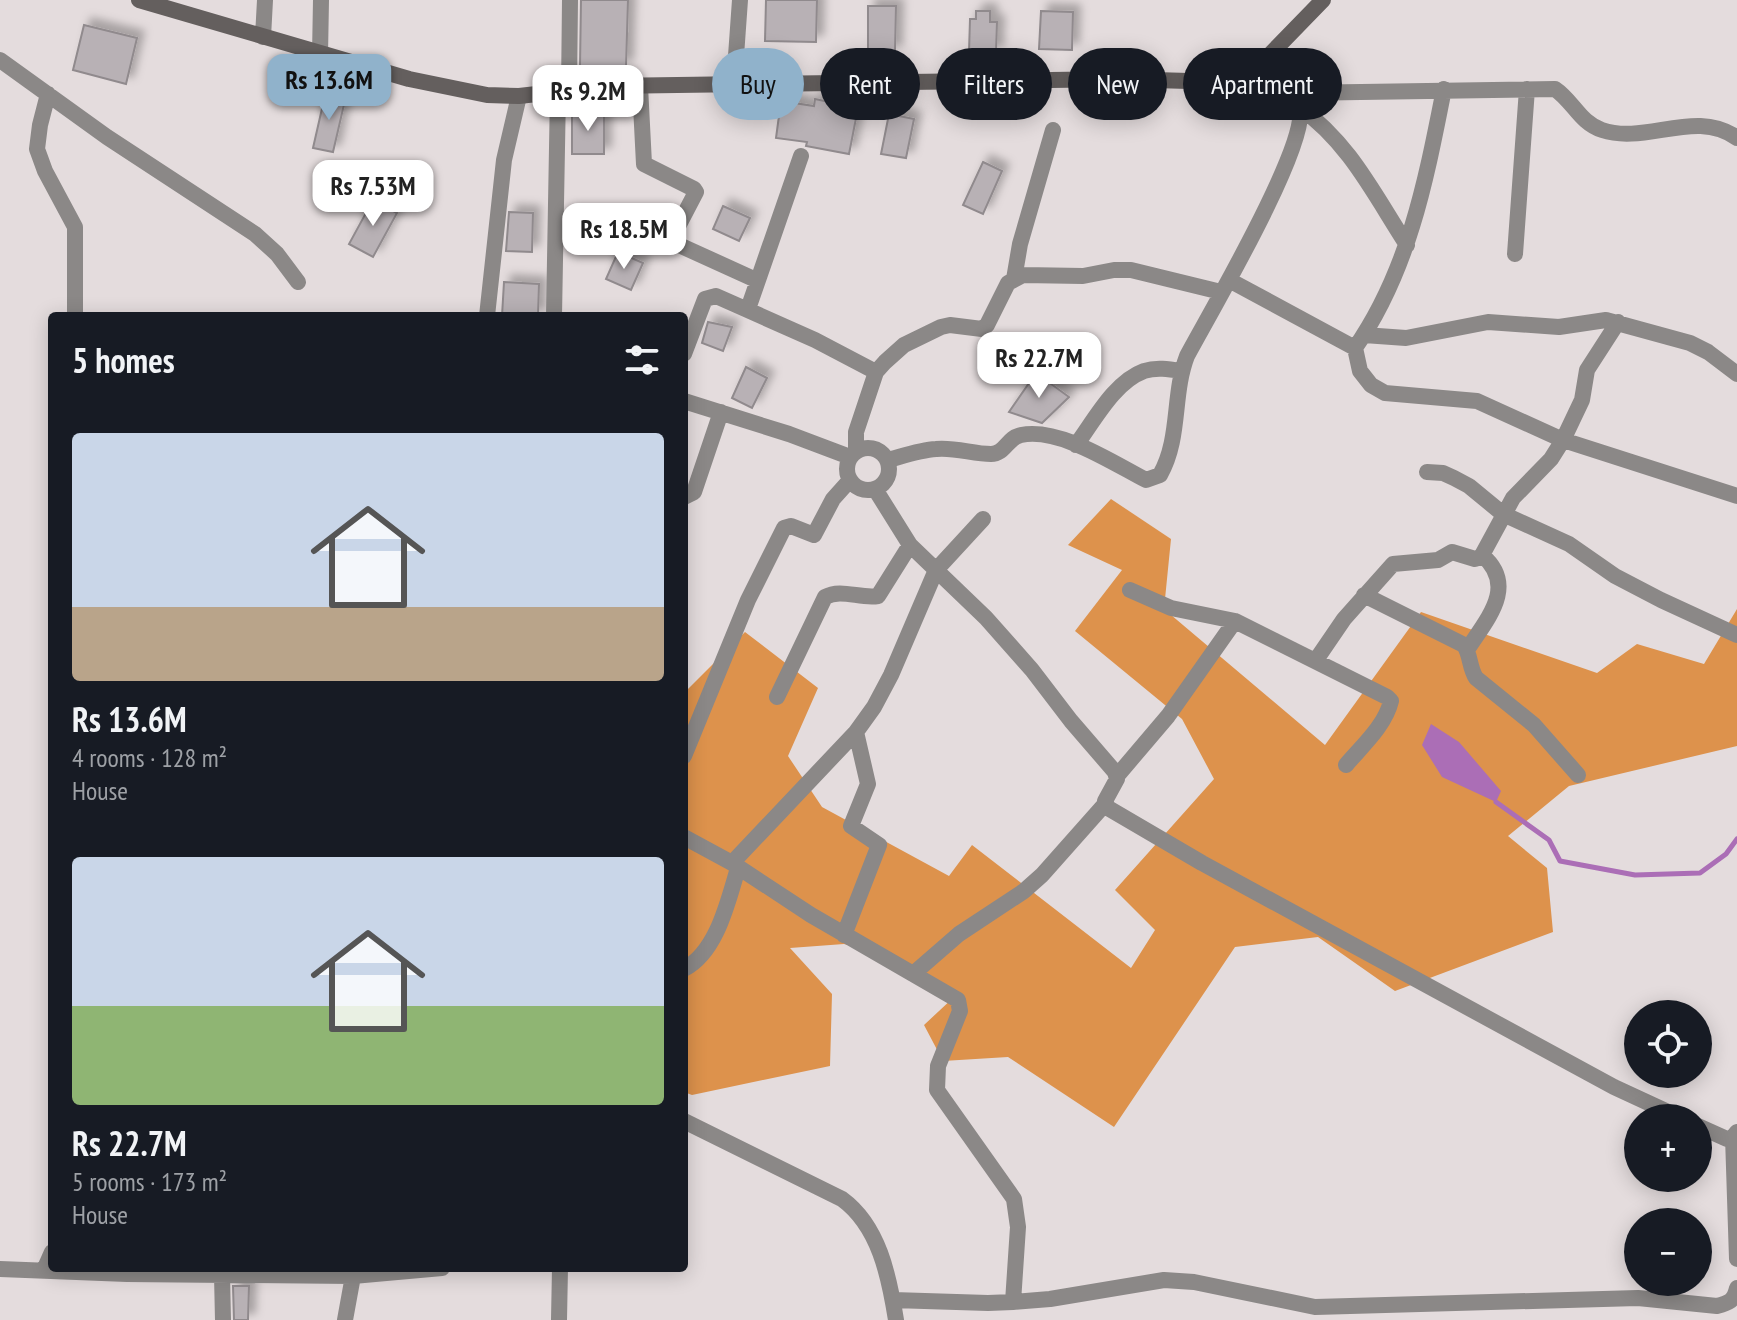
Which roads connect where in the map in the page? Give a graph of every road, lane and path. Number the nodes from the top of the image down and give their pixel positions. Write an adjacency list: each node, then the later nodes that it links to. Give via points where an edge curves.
1 (139, 0): 7 (street)
2 (265, 0): 7 (street)
3 (321, 0): 10 (street)
4 (570, 0): 18 (street)
5 (740, 0): 8 (street)
6 (1323, 0): 9 (street)
7 (263, 37): 10 (street)
8 (737, 48)
9 (1277, 48)
10 (320, 55): 20 (street, via 423,82)
11 (0, 60): 19 (street)
12 (1183, 81): 13 (street)
13 (804, 83)
14 (712, 84): 15 (street)
15 (640, 86): 18 (street); 30 (street, via 644,164 696,192 674,240)
16 (1444, 89): 17 (street); 21 (street); 27 (street)
17 (1527, 89): 25 (street, via 1555,89 1589,125 1603,131 1708,126); 28 (street)
18 (564, 91): 20 (street); 36 (street)
19 (48, 94): 31 (street, via 255,234); 34 (street, via 37,149 75,227)
20 (519, 96): 35 (street, via 501,178)
21 (1342, 97)
22 (1299, 120): 32 (street, via 1293,146)
23 (1318, 120): 27 (street, via 1347,152)
24 (1053, 130): 29 (street)
25 (1737, 138)
26 (801, 156): 30 (street)
27 (1407, 245): 38 (street)
28 (1515, 254)
29 (1014, 279): 32 (street, via 1131,270); 41 (street, via 982,329 950,325 921,335)
30 (756, 280): 33 (street)
31 (298, 282)
32 (1225, 286): 38 (street); 40 (street)
33 (748, 309): 39 (street, via 716,296 705,299); 41 (street)
34 (75, 312)
35 (487, 312)
36 (554, 312)
37 (1618, 322): 38 (street, via 1591,320 1559,327 1488,322); 42 (street, via 1690,343); 45 (street, via 1587,370 1582,400)
38 (1360, 341): 45 (street, via 1360,371 1385,393 1477,401)
39 (688, 344)
40 (1181, 371): 46 (street, via 1144,371 1129,380); 46 (street, via 1172,447 1153,480)
41 (876, 372): 47 (street)
42 (1737, 374)
43 (688, 402): 44 (street)
44 (721, 412): 47 (street); 52 (street, via 694,492)
45 (1563, 440): 53 (street); 54 (street)
46 (1076, 445): 48 (street, via 1028,434 1012,438 992,454 935,449)
47 (853, 454): 48 (street, via 866,449); 50 (street)
48 (888, 460): 51 (street, via 887,479)
49 (1427, 472): 54 (street, via 1443,473 1469,486)
50 (850, 480): 51 (street, via 859,488); 67 (street, via 814,535 784,528)
51 (875, 489): 56 (street)
52 (688, 495)
53 (1737, 496)
54 (1503, 514): 57 (street); 62 (street)
55 (983, 519): 58 (street)
56 (910, 545): 58 (street); 65 (street, via 878,596 825,597)
57 (1482, 555): 60 (street, via 1475,559 1452,552 1433,561 1401,561); 63 (street, via 1497,572 1498,596)
58 (936, 570): 66 (street, via 891,675); 70 (street, via 1032,670)
59 (1130, 590): 61 (street, via 1171,608)
60 (1364, 595): 63 (street); 64 (street)
61 (1235, 621): 64 (street); 70 (street, via 1168,716)
62 (1737, 635)
63 (1467, 650): 69 (street, via 1476,678 1551,741)
64 (1316, 660): 68 (street, via 1391,701 1372,735)
65 (777, 697)
66 (856, 732): 73 (street); 74 (street, via 868,784 851,826 879,845)
67 (688, 746)
68 (1346, 765)
69 (1578, 775)
70 (1117, 776): 71 (street)
71 (1105, 804): 76 (street, via 1024,891 959,934); 77 (street, via 1202,863)
72 (688, 839): 73 (street)
73 (735, 865): 74 (street); 75 (street, via 719,922 701,958)
74 (844, 935): 76 (street)
75 (688, 966)
76 (913, 974): 93 (street, via 960,1004 938,1066 937,1090 1014,1199 1018,1227)
77 (1651, 1104)
78 (688, 1123): 92 (street, via 832,1193 858,1211 872,1232)
79 (1712, 1132): 80 (street, via 1727,1139)
80 (1735, 1135): 81 (street)
81 (1737, 1259)
82 (48, 1261): 84 (street)
83 (0, 1269): 84 (street)
84 (44, 1270): 85 (street)
85 (48, 1270)
86 (80, 1272): 89 (street)
87 (398, 1272): 90 (street)
88 (560, 1272): 96 (street)
89 (222, 1275): 90 (street); 94 (street)
90 (353, 1276): 95 (street)
91 (1737, 1288): 93 (street, via 1729,1303 1717,1306 1638,1298 1315,1307 1164,1280)
92 (893, 1300): 93 (street); 97 (street)
93 (1013, 1302)
94 (223, 1320)
95 (345, 1320)
96 (559, 1320)
97 (896, 1320)

